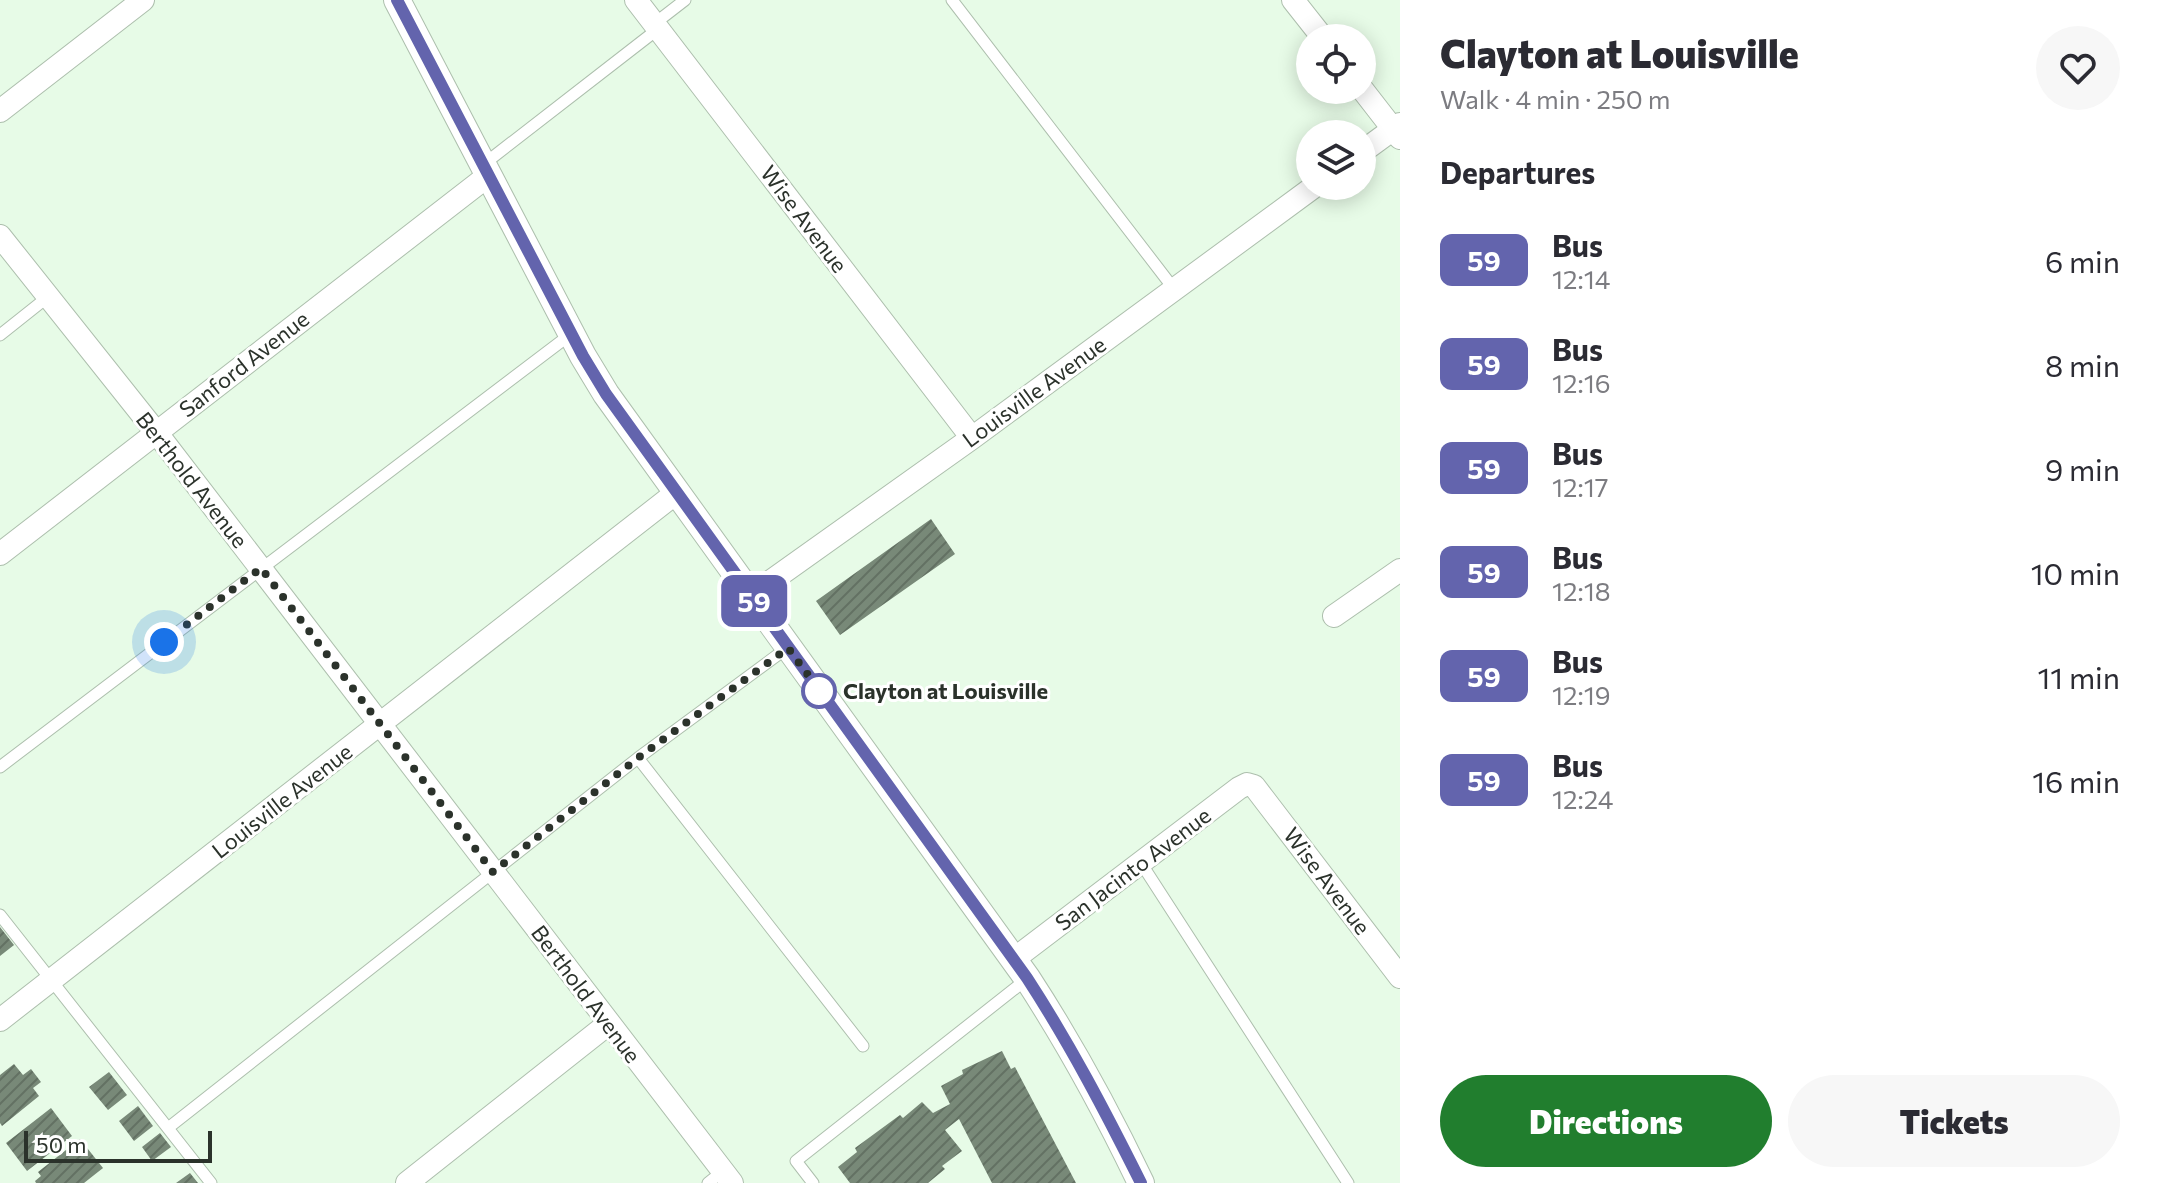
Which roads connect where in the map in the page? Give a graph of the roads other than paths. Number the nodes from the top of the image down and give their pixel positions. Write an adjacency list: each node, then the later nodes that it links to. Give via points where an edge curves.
1 (143, 0): 10 (street)
2 (636, 0): 8 (street, Wise Avenue)
3 (685, 0): 8 (lane)
4 (952, 0): 16 (lane)
5 (1293, 0): 7 (street)
6 (398, 1): 13 (street)
7 (1312, 24)
8 (656, 26): 13 (lane); 21 (street, Wise Avenue)
9 (1375, 104): 11 (street)
10 (0, 111)
11 (1398, 131): 12 (street)
12 (1376, 144)
13 (486, 170): 18 (street); 20 (street, Sanford Avenue)
14 (1296, 200): 16 (street, Louisville Avenue)
15 (0, 236): 17 (street, Berthold Avenue)
16 (1174, 289): 21 (street, Louisville Avenue)
17 (49, 296): 19 (lane); 20 (street, Berthold Avenue)
18 (571, 334): 22 (street); 24 (lane)
19 (0, 335)
20 (156, 432): 23 (street, Sanford Avenue); 24 (street, Berthold Avenue)
21 (972, 438): 26 (street, Louisville Avenue)
22 (676, 493): 26 (street); 29 (street, Louisville Avenue)
23 (0, 554)
24 (261, 568): 29 (street, Berthold Avenue); 31 (lane)
25 (1400, 570): 27 (street)
26 (750, 596): 28 (street)
27 (1334, 616)
28 (788, 648): 30 (lane); 36 (street)
29 (381, 724): 34 (street, Berthold Avenue); 38 (street, Louisville Avenue)
30 (638, 758): 34 (lane); 41 (lane)
31 (0, 767)
32 (1254, 786): 33 (street, San Jacinto Avenue, via 1239,788); 37 (street, Wise Avenue)
33 (1141, 863): 36 (street, San Jacinto Avenue); 48 (lane)
34 (493, 872): 40 (street, Berthold Avenue); 42 (lane)
35 (0, 915): 38 (lane)
36 (1020, 969): 46 (lane, via 796,1161); 47 (street, via 1063,1033)
37 (1400, 977)
38 (52, 980): 39 (street, Louisville Avenue); 42 (lane)
39 (0, 1020)
40 (608, 1024): 43 (street, Berthold Avenue); 45 (street)
41 (863, 1046)
42 (168, 1128): 44 (lane)
43 (721, 1179)
44 (211, 1183)
45 (407, 1183)
46 (813, 1183)
47 (1141, 1183)
48 (1348, 1183)

